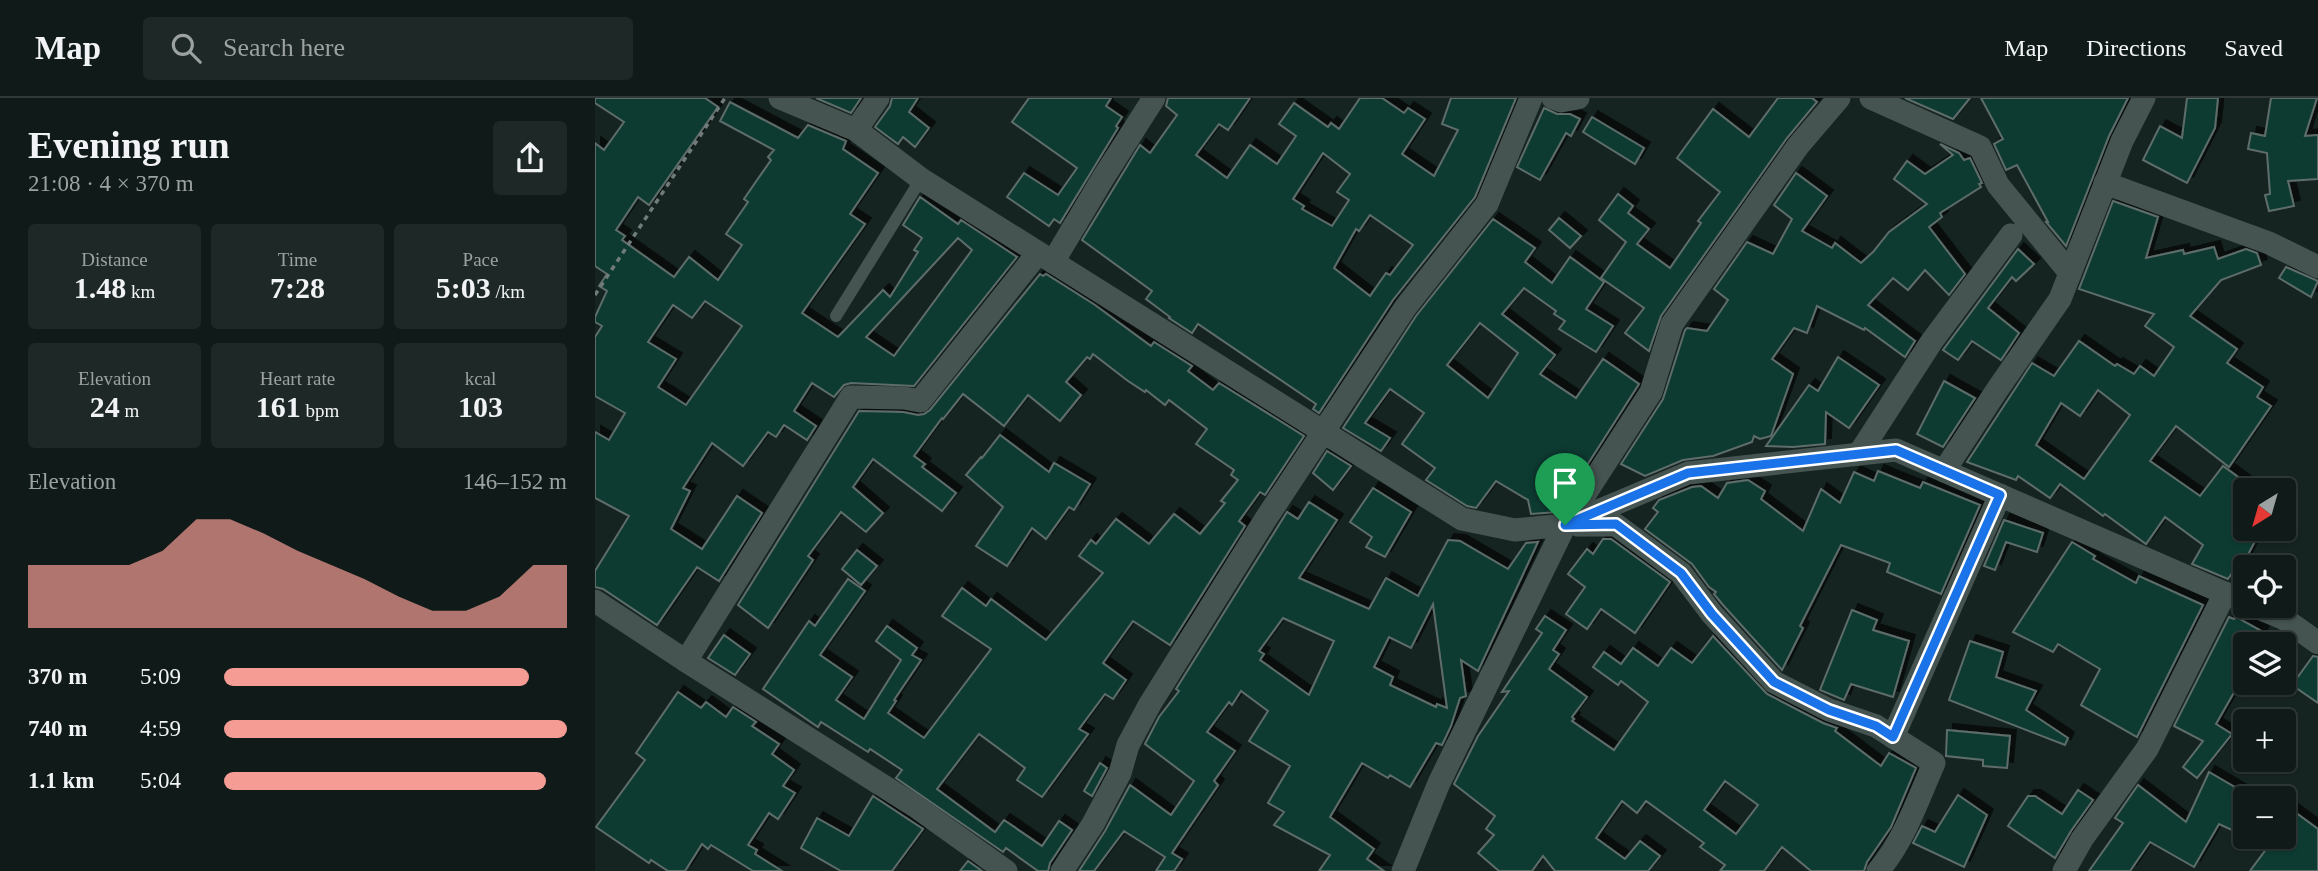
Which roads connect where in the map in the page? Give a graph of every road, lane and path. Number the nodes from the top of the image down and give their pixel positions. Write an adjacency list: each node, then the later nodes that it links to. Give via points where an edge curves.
1 (725, 98): 18 (path)
2 (780, 98): 11 (street)
3 (877, 98): 11 (street)
4 (1154, 98): 15 (street)
5 (1531, 98): 20 (street, via 1487,204 1405,308)
6 (1553, 98): 7 (street)
7 (1578, 98)
8 (1839, 98): 24 (street, via 1798,146 1672,324 1651,392)
9 (1871, 98): 17 (street, via 1980,147 1998,185)
10 (2144, 98): 13 (street)
11 (856, 130): 12 (street)
12 (921, 179): 15 (street); 19 (lane)
13 (2105, 183): 16 (street, via 2269,243); 17 (street)
14 (2011, 235): 21 (street, via 1932,341)
15 (1045, 257): 20 (street); 30 (street, via 920,401 851,397)
16 (2318, 267)
17 (2070, 273): 22 (street, via 2060,299)
18 (595, 295)
19 (836, 316)
20 (1324, 432): 24 (street, via 1462,519 1515,530); 33 (street, via 1150,704 1128,745 1120,773)
21 (1859, 454): 22 (street, via 1896,450); 24 (street, via 1688,473)
22 (1944, 471): 23 (street)
23 (2000, 495): 25 (street); 31 (street)
24 (1565, 525): 31 (street, via 1616,524 1681,573 1774,682); 34 (street, via 1439,783)
25 (2233, 596)
26 (2233, 600): 36 (street, via 2147,748)
27 (595, 601): 30 (street)
28 (2283, 618): 29 (street)
29 (2318, 643)
30 (686, 661): 32 (street, via 915,806)
31 (1893, 737): 35 (street, via 1934,763 1913,813)
32 (1006, 871)
33 (1062, 871)
34 (1403, 871)
35 (1878, 871)
36 (2064, 871)

